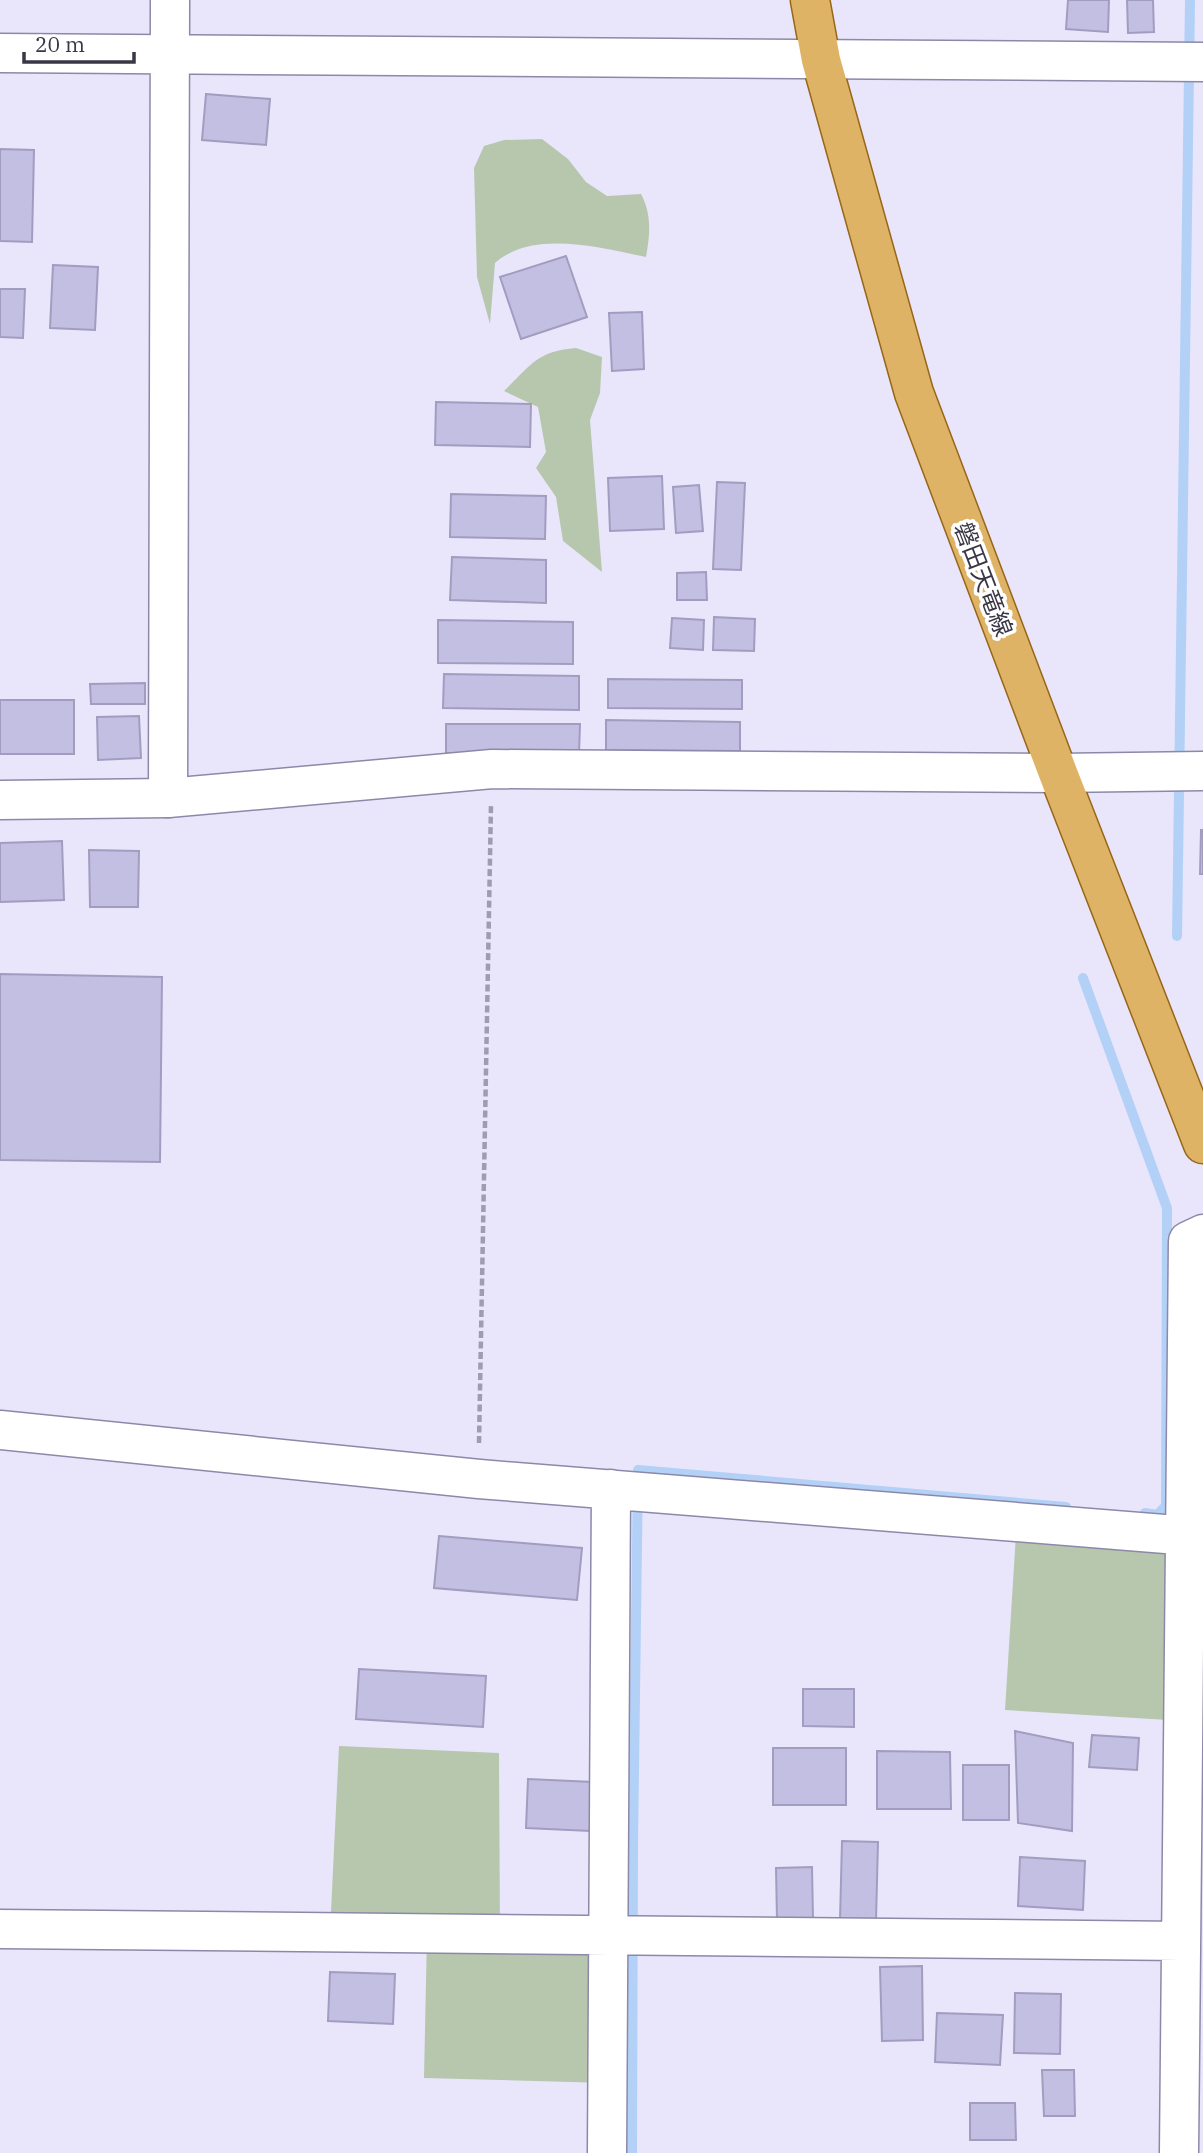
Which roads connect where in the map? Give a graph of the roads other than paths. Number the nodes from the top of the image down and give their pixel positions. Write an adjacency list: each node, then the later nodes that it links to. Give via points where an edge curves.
1 (170, 0): 4 (street)
2 (810, 0): 5 (main road, 磐田天竜線)
3 (0, 53): 4 (street)
4 (170, 55): 5 (street); 9 (street)
5 (821, 60): 6 (street); 8 (main road, 磐田天竜線, via 914,393)
6 (1203, 62)
7 (1203, 772): 8 (street)
8 (1058, 773): 9 (street, via 492,769); 11 (main road, 磐田天竜線)
9 (168, 798): 10 (street)
10 (0, 800)
11 (1203, 1144)
12 (1203, 1234): 15 (street, via 1188,1241)
13 (0, 1430): 14 (street)
14 (611, 1489): 15 (street); 17 (street)
15 (1194, 1536): 18 (street)
16 (0, 1928): 17 (street)
17 (609, 1935): 18 (street); 19 (street)
18 (1181, 1941): 20 (street)
19 (607, 2153)
20 (1179, 2153)

